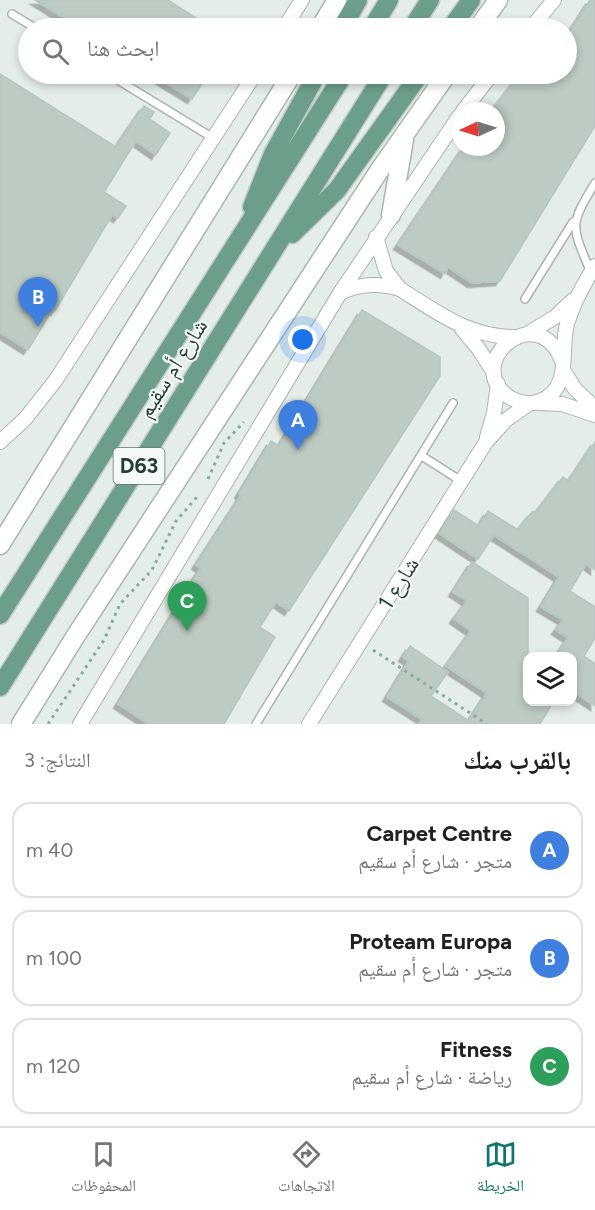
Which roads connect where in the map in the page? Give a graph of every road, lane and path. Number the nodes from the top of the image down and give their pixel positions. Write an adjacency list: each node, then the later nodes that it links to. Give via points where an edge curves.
1 (302, 0): 11 (street)
2 (337, 0): 12 (main road)
3 (358, 0): 13 (main road)
4 (389, 0): 14 (main road)
5 (430, 0): 15 (main road)
6 (471, 0): 16 (main road)
7 (498, 0): 17 (main road)
8 (554, 0): 18 (street)
9 (12, 14): 10 (lane)
10 (18, 18)
11 (290, 18)
12 (326, 18)
13 (348, 18)
14 (378, 18)
15 (418, 18)
16 (458, 18)
17 (485, 18)
18 (539, 18)
19 (124, 84): 31 (lane)
20 (248, 84): 31 (street)
21 (286, 84): 58 (main road)
22 (312, 84): 35 (main road, via 273,154)
23 (338, 84): 35 (main road, شارع أم سقيم / D63)
24 (378, 84): 37 (main road, شارع أم سقيم / D63)
25 (413, 84): 37 (main road, via 337,190)
26 (440, 84): 30 (main road)
27 (484, 84): 28 (street)
28 (470, 102)
29 (451, 128): 33 (street)
30 (405, 133): 33 (main road); 62 (main road)
31 (213, 138): 52 (street, via 55,381 25,419)
32 (595, 183): 34 (lane)
33 (391, 215): 36 (street)
34 (575, 219): 38 (lane, via 576,237); 42 (lane)
35 (245, 232): 59 (main road, شارع أم سقيم / D63)
36 (376, 237): 39 (street, via 386,271); 40 (street)
37 (278, 244): 61 (main road, شارع أم سقيم / D63)
38 (593, 270): 41 (street)
39 (400, 289): 40 (street, via 366,285); 43 (street)
40 (340, 293): 64 (street)
41 (579, 293): 44 (street, via 555,317); 45 (street, via 566,326)
42 (525, 299)
43 (458, 326): 44 (street, via 486,335); 46 (street, via 478,348)
44 (521, 336): 45 (street, via 546,339 553,344); 46 (street, via 499,351)
45 (563, 366): 48 (street, via 555,391); 49 (street, via 575,389)
46 (496, 379): 48 (street, via 511,399); 53 (street, شارع 1, via 494,414)
47 (453, 403): 54 (lane)
48 (533, 403): 50 (street, via 562,404); 53 (street, شارع 1, via 506,420)
49 (595, 408)
50 (595, 415)
51 (248, 419): 55 (path, via 224,443)
52 (0, 442)
53 (486, 442): 56 (street, شارع 1)
54 (422, 456): 56 (lane); 65 (lane)
55 (207, 481)
56 (461, 481): 60 (street, شارع 1)
57 (202, 490): 63 (path, via 176,521 152,570 120,604 104,640)
58 (0, 545)
59 (0, 615)
60 (362, 642): 66 (street, شارع 1); 67 (path)
61 (0, 687)
62 (21, 724)
63 (48, 724)
64 (80, 724)
65 (256, 724)
66 (309, 724)
67 (487, 724)

